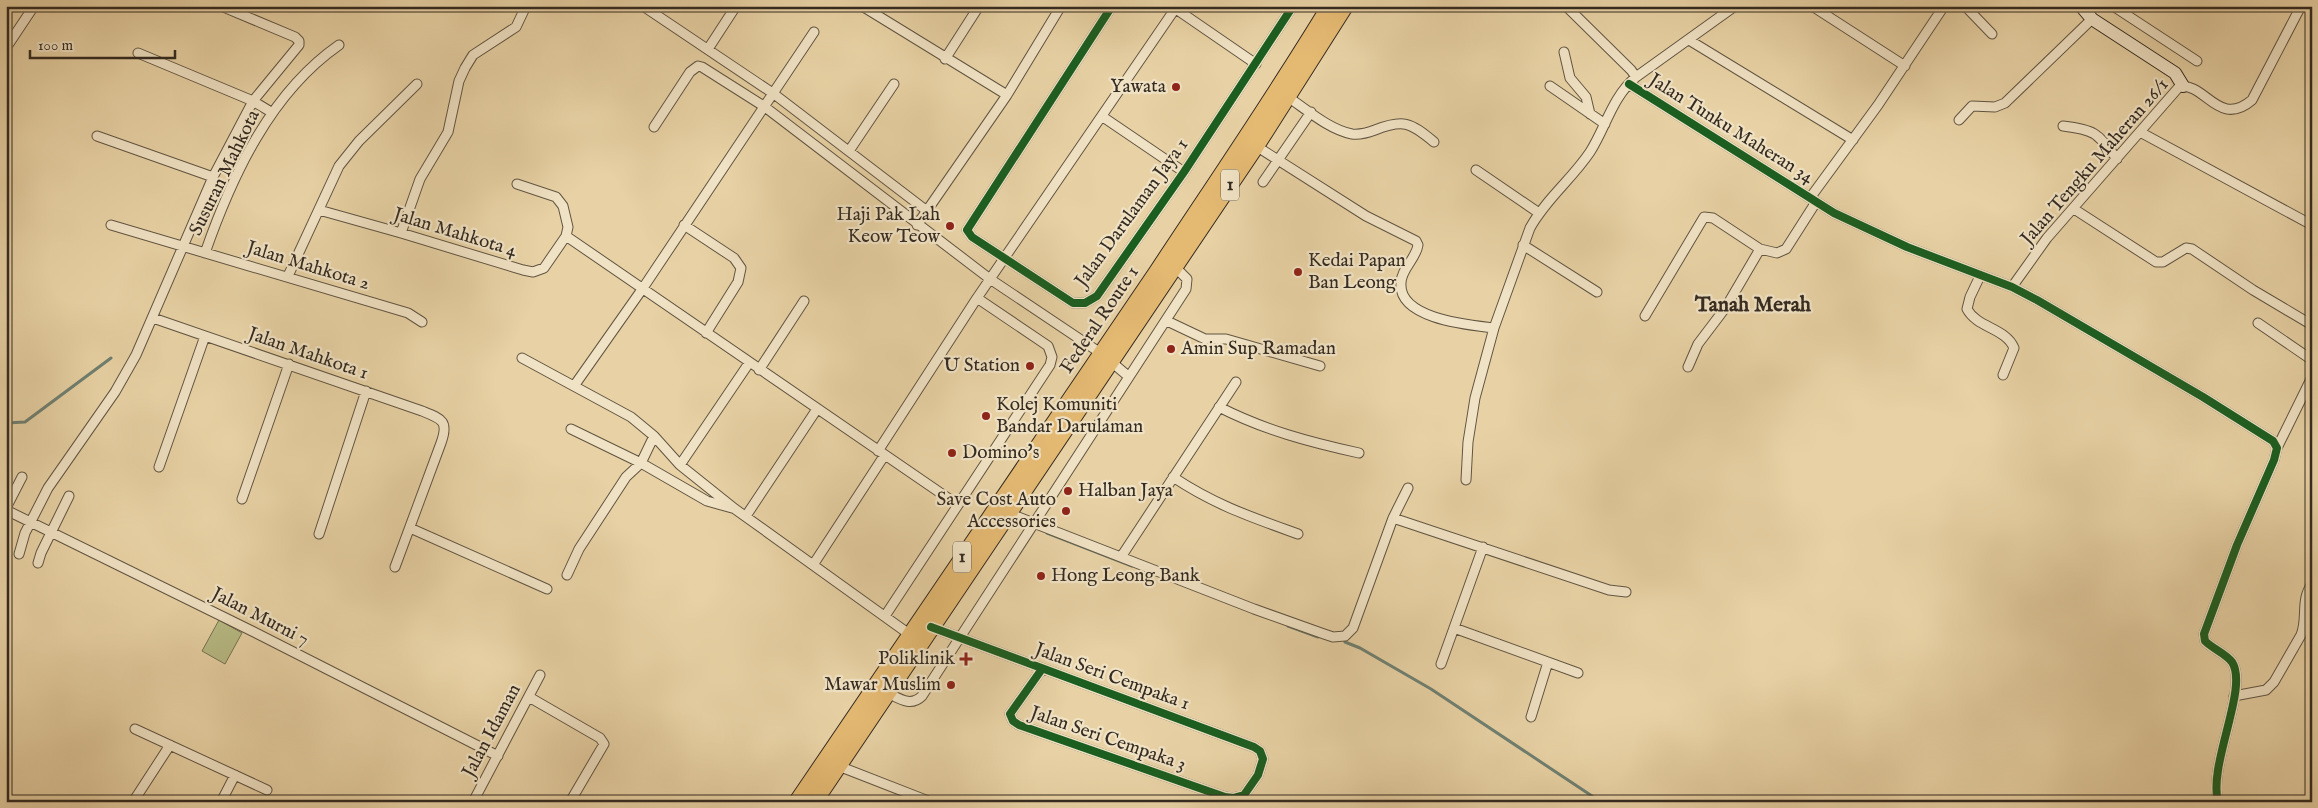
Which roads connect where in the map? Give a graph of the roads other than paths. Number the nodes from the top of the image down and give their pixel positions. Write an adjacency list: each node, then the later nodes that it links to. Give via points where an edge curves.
1 (34, 6): 27 (street)
2 (221, 6): 43 (street, via 299,40)
3 (526, 6): 75 (street, via 516,27 474,55 465,68 448,132 420,179)
4 (643, 6): 28 (street)
5 (736, 6): 28 (street)
6 (862, 6): 31 (street)
7 (979, 6): 31 (street)
8 (1061, 6): 41 (street)
9 (1112, 6): 81 (street, Jalan Darulaman Jaya 1, via 968,230 972,237)
10 (1293, 6): 33 (street, Jalan Darulaman Jaya 1)
11 (1330, 6): 101 (highway, Federal Route 1 / 1)
12 (1345, 6): 42 (highway, Federal Route 1 / 1)
13 (1566, 6): 35 (street, Jalan Tunku Maheran 34, via 1631,70)
14 (1735, 6): 25 (street)
15 (1812, 6): 34 (street)
16 (1944, 6): 34 (street)
17 (1965, 6): 24 (street)
18 (2081, 6): 22 (street)
19 (2113, 6): 32 (street)
20 (2301, 6): 39 (street, Jalan Tengku Maheran 26/1, via 2256,93 2242,109 2224,108)
21 (1176, 8): 33 (street); 48 (street)
22 (2092, 19): 39 (street, via 2175,73); 49 (street, via 2005,103 1995,107 1972,106)
23 (814, 32): 40 (street)
24 (1992, 34)
25 (1690, 40): 35 (street); 55 (street)
26 (339, 45): 45 (street, Susuran Mahkota, via 313,65)
27 (6, 48)
28 (708, 49): 40 (street)
29 (1564, 52): 47 (street, via 1570,78 1586,97)
30 (138, 53): 43 (street)
31 (945, 59): 41 (street)
32 (2197, 61)
33 (1256, 64): 62 (street, Jalan Darulaman Jaya 1)
34 (1905, 66): 55 (street)
35 (1632, 80): 50 (street, via 1614,104); 66 (street, Jalan Tunku Maheran 34)
36 (417, 84): 68 (street, via 349,152)
37 (894, 84): 58 (street)
38 (1550, 86): 47 (street)
39 (2183, 86): 53 (street, Jalan Tengku Maheran 26/1, via 2174,91)
40 (774, 94): 44 (street); 58 (street)
41 (1007, 95): 69 (street)
42 (1288, 98): 46 (street); 57 (highway, Federal Route 1 / 1)
43 (252, 101): 45 (street); 63 (street)
44 (765, 107): 52 (street, via 698,66 690,72); 72 (street); 73 (street)
45 (271, 112): 80 (street, Susuran Mahkota, via 233,186)
46 (1311, 112): 56 (street, via 1343,131 1358,134 1404,123); 60 (street)
47 (1590, 114): 50 (street)
48 (1103, 117): 62 (street); 81 (street)
49 (1959, 120)
50 (1605, 124): 70 (street, via 1584,160)
51 (2063, 126): 59 (street, via 2091,131 2103,140)
52 (654, 127)
53 (2140, 132): 59 (street, Jalan Tengku Maheran 26/1); 74 (street)
54 (97, 136): 63 (street)
55 (1853, 140): 66 (street)
56 (1434, 142)
57 (1256, 146): 60 (street); 82 (highway, Federal Route 1 / 1)
58 (850, 151): 69 (street)
59 (2117, 159): 67 (street, Jalan Tengku Maheran 26/1)
60 (1278, 161): 64 (street); 97 (street, via 1366,216 1416,242 1417,250 1400,282 1401,291 1411,305 1444,320)
61 (1476, 170): 70 (street)
62 (1184, 172): 81 (street, Jalan Darulaman Jaya 1, via 1091,301 1073,304)
63 (213, 178): 78 (street)
64 (1263, 182)
65 (517, 184): 76 (street, via 556,197 567,218)
66 (1813, 200): 79 (street, via 1786,249 1777,253); 84 (street, Jalan Tunku Maheran 34, via 1907,247)
67 (2074, 209): 86 (street, Jalan Tengku Maheran 26/1, via 2047,238); 96 (street, via 2156,262 2163,262 2186,248 2192,250)
68 (319, 210): 75 (street, Jalan Mahkota 4); 83 (street)
69 (927, 210): 73 (street)
70 (1538, 213): 77 (street)
71 (111, 225): 78 (street, Jalan Mahkota 2)
72 (684, 225): 87 (street); 98 (street, via 734,258 741,268 738,282)
73 (917, 225): 85 (street)
74 (2312, 225)
75 (401, 233): 76 (street, Jalan Mahkota 4, via 533,272 544,268)
76 (566, 236): 87 (street)
77 (1523, 245): 88 (street); 97 (street)
78 (182, 247): 80 (street, Jalan Mahkota 2); 92 (street)
79 (1760, 249): 91 (street, via 1713,218 1704,217); 106 (street, via 1726,307 1698,344)
80 (205, 253): 83 (street, Jalan Mahkota 2)
81 (1005, 258): 85 (street)
82 (1175, 267): 93 (street, via 1185,276 1188,285); 101 (highway, Federal Route 1 / 1)
83 (288, 276): 94 (street, Jalan Mahkota 2, via 408,313)
84 (1980, 276): 86 (street, Jalan Tunku Maheran 34); 108 (street, via 1967,309 1972,318 2012,344 2014,348)
85 (990, 279): 89 (street); 101 (street)
86 (2012, 287): 118 (street, Jalan Tunku Maheran 34, via 2203,397 2270,438)
87 (643, 288): 98 (street); 112 (street)
88 (1597, 292)
89 (978, 298): 120 (street); 130 (street, via 1048,346 1052,357 1050,365)
90 (804, 301): 107 (street)
91 (1646, 316)
92 (152, 318): 99 (street, Jalan Mahkota 1); 136 (street, via 136,355 114,392 48,488)
93 (1167, 321): 105 (street, via 1205,339 1226,339); 109 (street)
94 (422, 322)
95 (2258, 323): 102 (street)
96 (2312, 325)
97 (1494, 328): 126 (street, via 1476,398 1468,442)
98 (706, 333): 103 (street)
99 (205, 336): 104 (street, Jalan Mahkota 1); 123 (street)
100 (522, 358): 112 (street)
101 (1106, 358): 109 (street); 133 (highway, Federal Route 1 / 1); 155 (highway, Federal Route 1 / 1)
102 (2312, 360)
103 (749, 363): 107 (street); 122 (street)
104 (289, 364): 113 (street, Jalan Mahkota 1); 129 (street)
105 (1320, 366)
106 (1688, 367)
107 (759, 370): 115 (street)
108 (2003, 375)
109 (1128, 376): 137 (street)
110 (2312, 377): 118 (street)
111 (1236, 382): 114 (street)
112 (574, 386): 117 (street, via 631,417)
113 (366, 391): 138 (street, Jalan Mahkota 1, via 437,417 446,429); 140 (street)
114 (1219, 408): 119 (street, via 1285,436); 125 (street)
115 (817, 409): 120 (street); 134 (street)
116 (571, 428): 121 (street)
117 (654, 436): 121 (street); 122 (street)
118 (2277, 448): 163 (street, via 2204,634 2206,641 2227,656 2234,666)
119 (1359, 453)
120 (881, 454): 130 (street); 146 (street)
121 (641, 463): 132 (street, via 707,501); 148 (street, via 626,478 578,549)
122 (680, 465): 132 (street)
123 (159, 467)
124 (22, 477): 131 (street)
125 (1173, 477): 141 (street, via 1223,507); 144 (street)
126 (1466, 480)
127 (1408, 488): 135 (street)
128 (69, 496): 139 (street)
129 (242, 499)
130 (958, 505): 152 (street)
131 (6, 509): 136 (street, Jalan Murni 7)
132 (735, 509): 134 (street)
133 (1008, 513): 137 (street); 153 (highway, Federal Route 1 / 1)
134 (746, 516): 146 (street)
135 (1394, 518): 142 (street); 144 (street, via 1353,628 1345,636 1324,634)
136 (30, 522): 139 (street, Jalan Murni 7); 143 (street)
137 (1033, 522): 144 (street); 156 (street)
138 (410, 528): 147 (street); 150 (street)
139 (51, 532): 145 (street); 168 (street, Jalan Murni 7)
140 (319, 534)
141 (1298, 534)
142 (1483, 547): 151 (street, via 1609,590); 154 (street)
143 (19, 554)
144 (1122, 557)
145 (38, 564)
146 (812, 566): 152 (street)
147 (395, 567)
148 (567, 575)
149 (2312, 584): 163 (street, via 2304,601 2301,635 2274,682 2262,692)
150 (547, 589)
151 (1626, 592)
152 (884, 616): 155 (street)
153 (931, 627): 156 (street, Jalan Seri Cempaka 1); 162 (highway, Federal Route 1 / 1)
154 (1454, 628): 157 (street); 158 (street)
155 (909, 634): 169 (highway, Federal Route 1 / 1)
156 (960, 638): 159 (street, Jalan Seri Cempaka 1); 162 (street, via 918,700 907,702)
157 (1548, 662): 160 (street); 165 (street)
158 (1441, 664)
159 (1042, 669): 172 (street, Jalan Seri Cempaka 3, via 1012,710 1010,714 1014,722); 172 (street, Jalan Seri Cempaka 1, via 1260,751 1263,759 1258,775 1244,795)
160 (1578, 673)
161 (540, 675): 164 (street, Jalan Idaman)
162 (888, 693): 169 (highway, Federal Route 1 / 1)
163 (2234, 696): 180 (street, via 2216,777)
164 (529, 697): 168 (street, Jalan Idaman); 176 (street, via 600,738 604,744)
165 (1531, 717)
166 (135, 729): 167 (street)
167 (170, 745): 170 (street); 173 (street)
168 (498, 756): 175 (street, Jalan Idaman)
169 (832, 763): 177 (highway, Federal Route 1 / 1); 178 (highway, Federal Route 1 / 1); 179 (street)
170 (235, 775): 171 (street); 174 (street)
171 (267, 790)
172 (1225, 797)
173 (133, 802)
174 (221, 802)
175 (473, 802)
176 (570, 802)
177 (797, 802)
178 (814, 802)
179 (931, 802)
180 (2218, 802)

